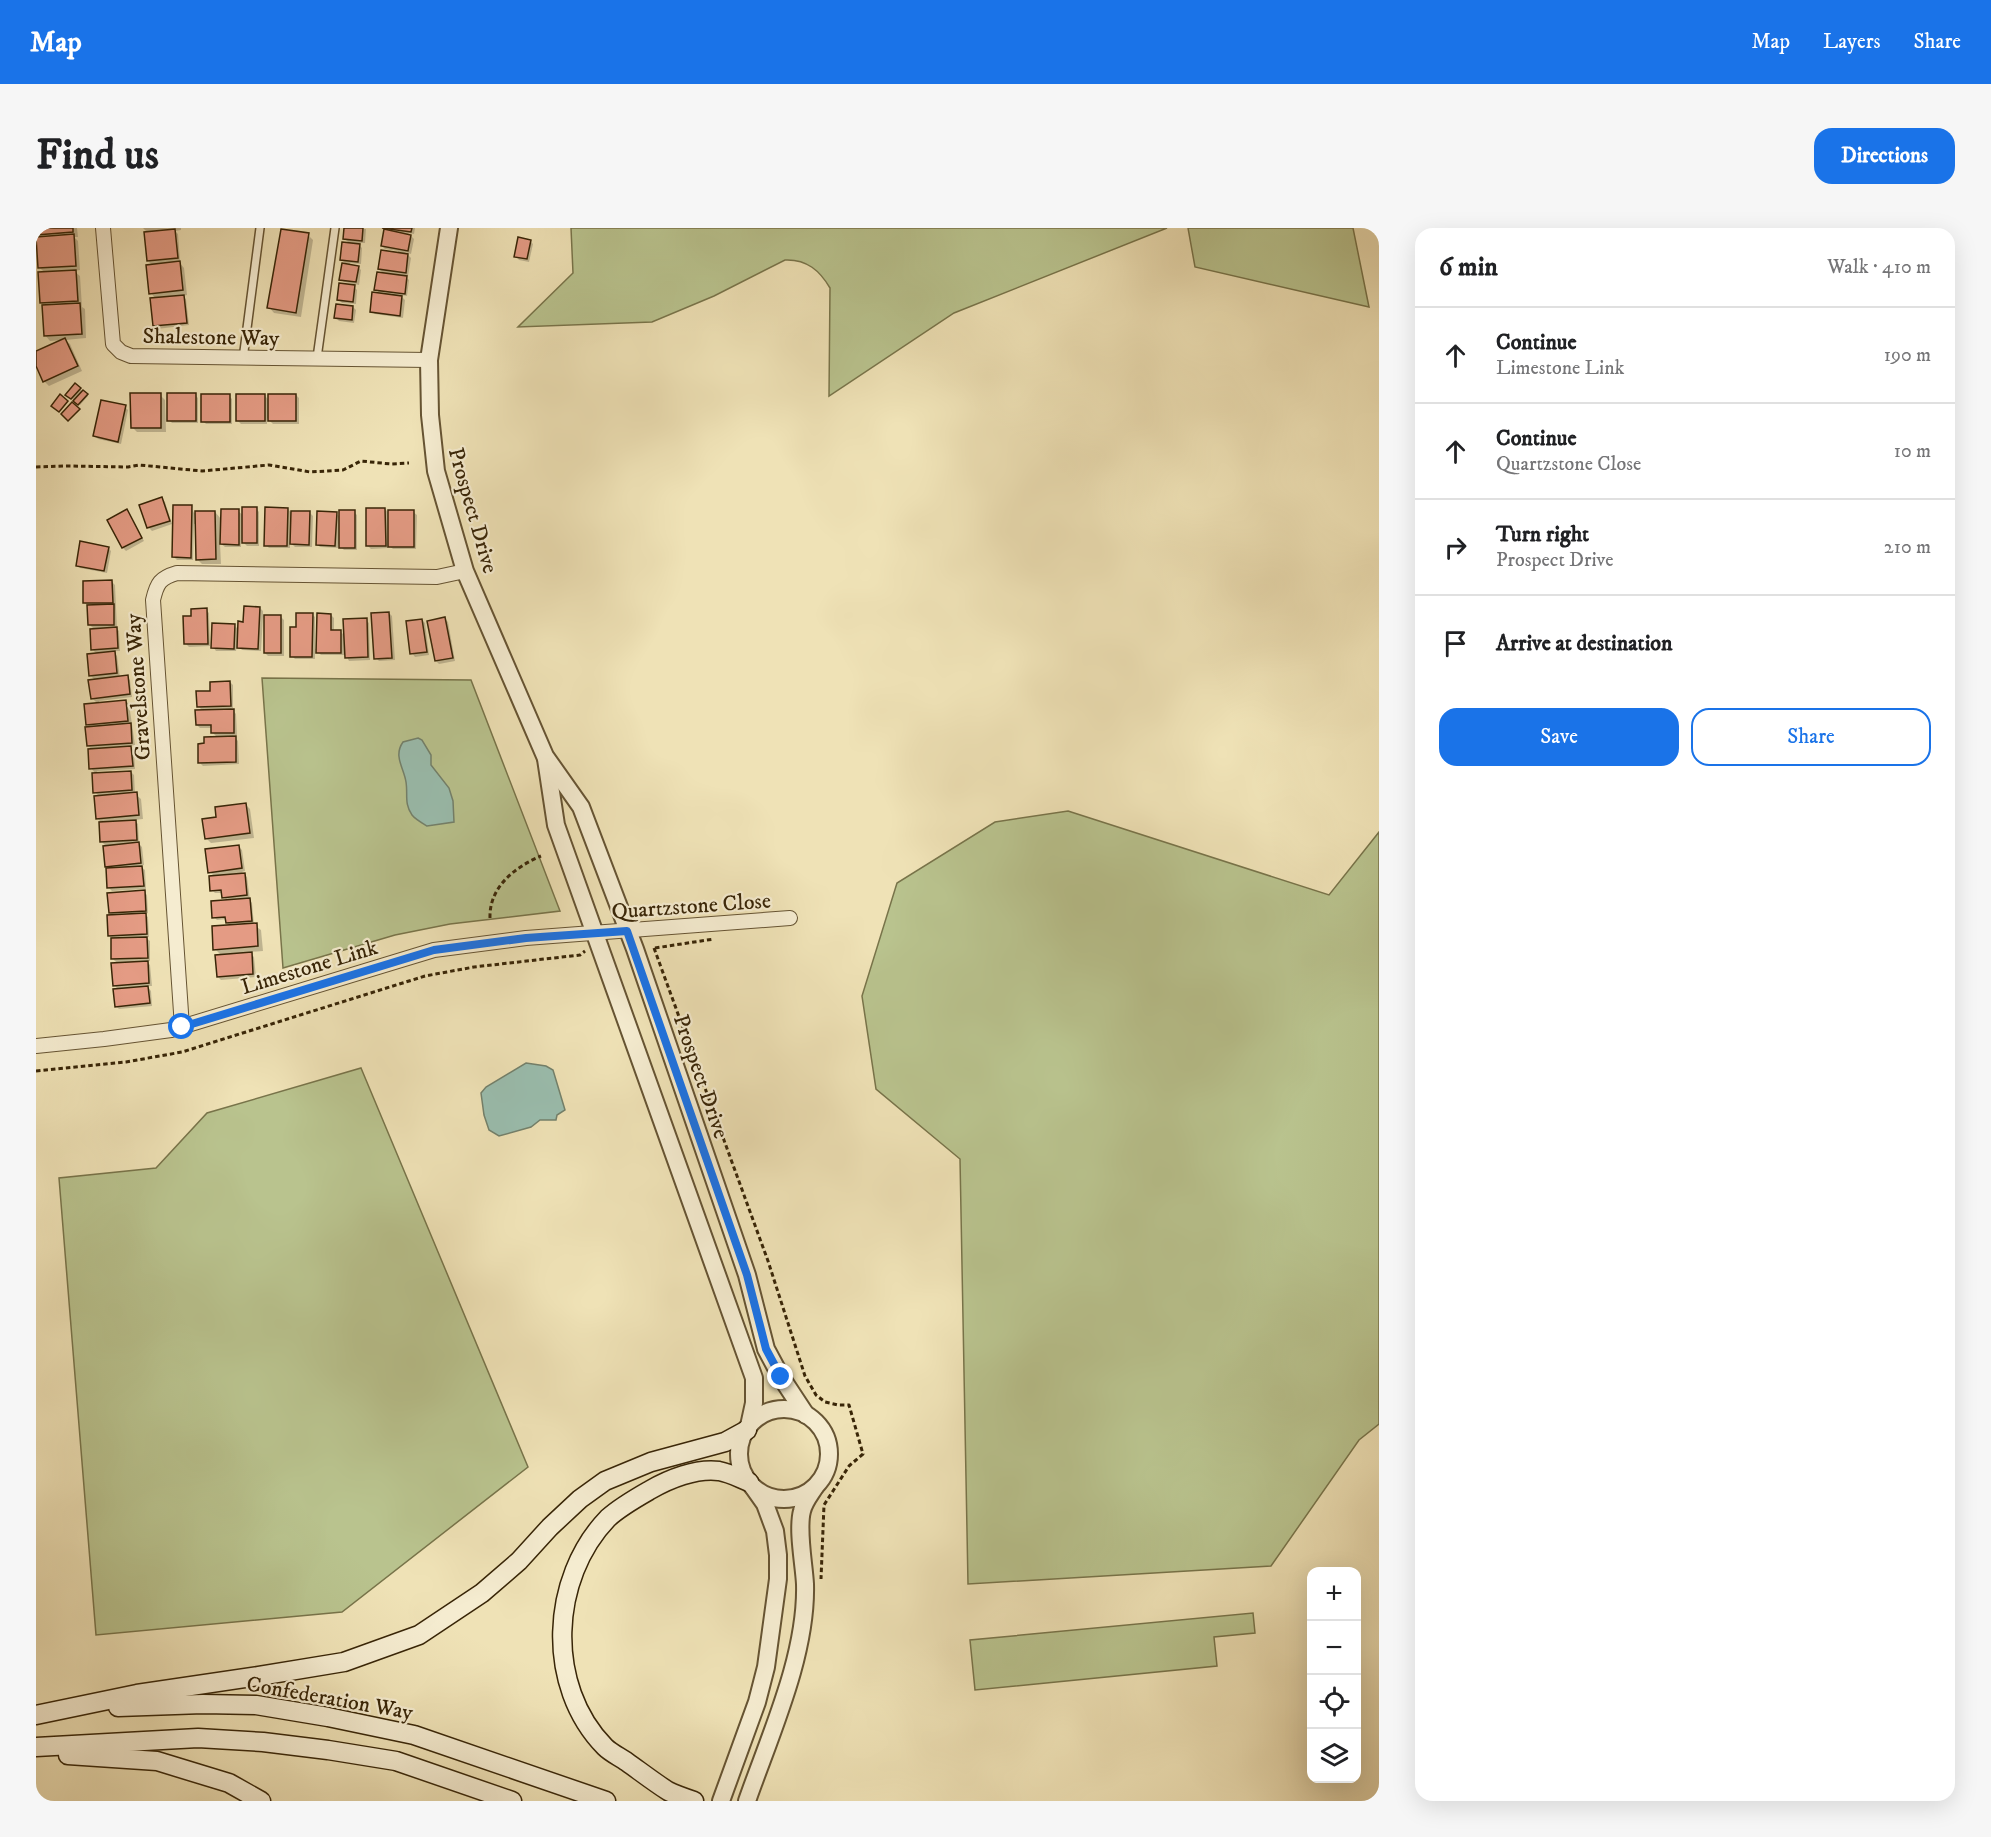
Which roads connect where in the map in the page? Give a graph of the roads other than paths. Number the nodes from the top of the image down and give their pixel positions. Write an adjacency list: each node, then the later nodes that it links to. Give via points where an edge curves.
1 (103, 228): 5 (street, Shalestone Way, via 113,344 131,356)
2 (260, 228): 5 (lane)
3 (335, 228): 6 (lane)
4 (449, 228): 7 (street, Prospect Drive)
5 (243, 358): 6 (street, Shalestone Way)
6 (317, 358): 7 (street, Shalestone Way)
7 (429, 360): 8 (street, Prospect Drive, via 436,471)
8 (465, 571): 9 (street, Prospect Drive); 13 (street, Gravelstone Way, via 437,577 177,573 159,582 153,600)
9 (545, 756): 11 (street, Prospect Drive, via 581,807); 12 (street, Prospect Drive, via 556,825)
10 (790, 918): 11 (street, Quartzstone Close)
11 (627, 931): 12 (street, Quartzstone Close); 15 (street, Prospect Drive, via 747,1275 766,1349)
12 (596, 933): 13 (street, Limestone Link, via 434,950); 16 (street, Prospect Drive, via 754,1378)
13 (182, 1027): 14 (street, Limestone Link)
14 (36, 1046)
15 (806, 1415): 16 (street, via 784,1409 771,1411); 18 (street, via 819,1425 829,1450 829,1463)
16 (748, 1428): 17 (street, via 739,1450 740,1464); 19 (main road, via 725,1442 651,1462 605,1481 580,1499 482,1593 419,1635 344,1662 137,1694)
17 (751, 1484): 18 (street, via 764,1495 777,1499 804,1495); 25 (main road, via 721,1471 698,1472 635,1498 609,1518 586,1546 572,1576 564,1609 564,1664 570,1689 585,1720 605,1747 669,1791); 26 (street, via 765,1504 775,1531 778,1579 766,1667)
18 (815, 1487): 27 (street, via 801,1512 805,1586 800,1641)
19 (36, 1715): 24 (main road, Confederation Way, via 128,1706 256,1705 414,1735)
20 (36, 1747): 23 (main road, via 198,1738 263,1742 396,1761)
21 (36, 1752): 22 (main road, via 157,1761 229,1783)
22 (261, 1801)
23 (512, 1801)
24 (606, 1801)
25 (694, 1801)
26 (722, 1801)
27 (747, 1801)

